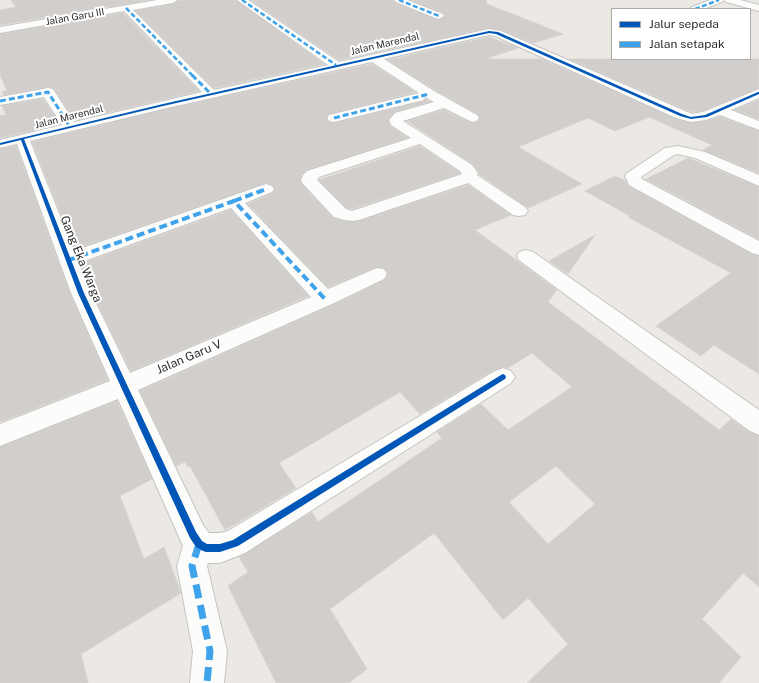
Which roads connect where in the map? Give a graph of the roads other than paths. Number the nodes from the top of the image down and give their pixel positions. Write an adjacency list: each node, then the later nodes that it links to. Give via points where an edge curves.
1 (173, 0): 7 (street, Jalan Garu III)
2 (242, 0): 14 (street)
3 (400, 0): 11 (street)
4 (719, 0): 8 (street)
5 (732, 0): 9 (street)
6 (82, 5): 10 (street)
7 (126, 8): 10 (street, Jalan Garu III); 16 (street)
8 (698, 8)
9 (759, 8)
10 (91, 14): 12 (street, Jalan Garu III)
11 (439, 16)
12 (0, 30)
13 (373, 57): 14 (street, Jalan Marendal); 17 (street); 20 (street, Jalan Marendal, via 492,32 681,115 698,117)
14 (336, 65): 16 (street, Jalan Marendal)
15 (759, 93): 20 (street, Jalan Marendal)
16 (211, 94): 24 (street, Jalan Marendal)
17 (429, 94): 19 (street); 21 (street)
18 (0, 101): 24 (street, via 48,92)
19 (446, 103): 22 (street); 26 (street, via 400,116 396,120 399,125)
20 (719, 110): 23 (street)
21 (334, 118)
22 (472, 118)
23 (759, 126)
24 (70, 127): 25 (street, Jalan Marendal)
25 (22, 139): 27 (street, Jalan Marendal); 35 (street, Gang Eka Warga)
26 (422, 139): 28 (street, via 466,168 470,173); 28 (street, via 314,174 309,181 340,213 353,216)
27 (0, 144)
28 (469, 177): 32 (street)
29 (759, 181): 33 (street, via 700,155 678,150 670,151 632,176 635,182)
30 (266, 189): 31 (street)
31 (234, 201): 35 (street); 37 (street)
32 (519, 210)
33 (759, 249)
34 (526, 256): 40 (street)
35 (69, 260): 39 (street, Gang Eka Warga, via 81,293)
36 (377, 274): 37 (street, Jalan Garu V)
37 (325, 298): 39 (street, Jalan Garu V)
38 (503, 377): 42 (street, via 235,543 220,548 206,548)
39 (124, 386): 41 (street, Jalan Garu V); 42 (street, Gang Eka Warga)
40 (759, 424)
41 (0, 435)
42 (199, 544): 43 (street, via 192,566 210,651)
43 (207, 683)

